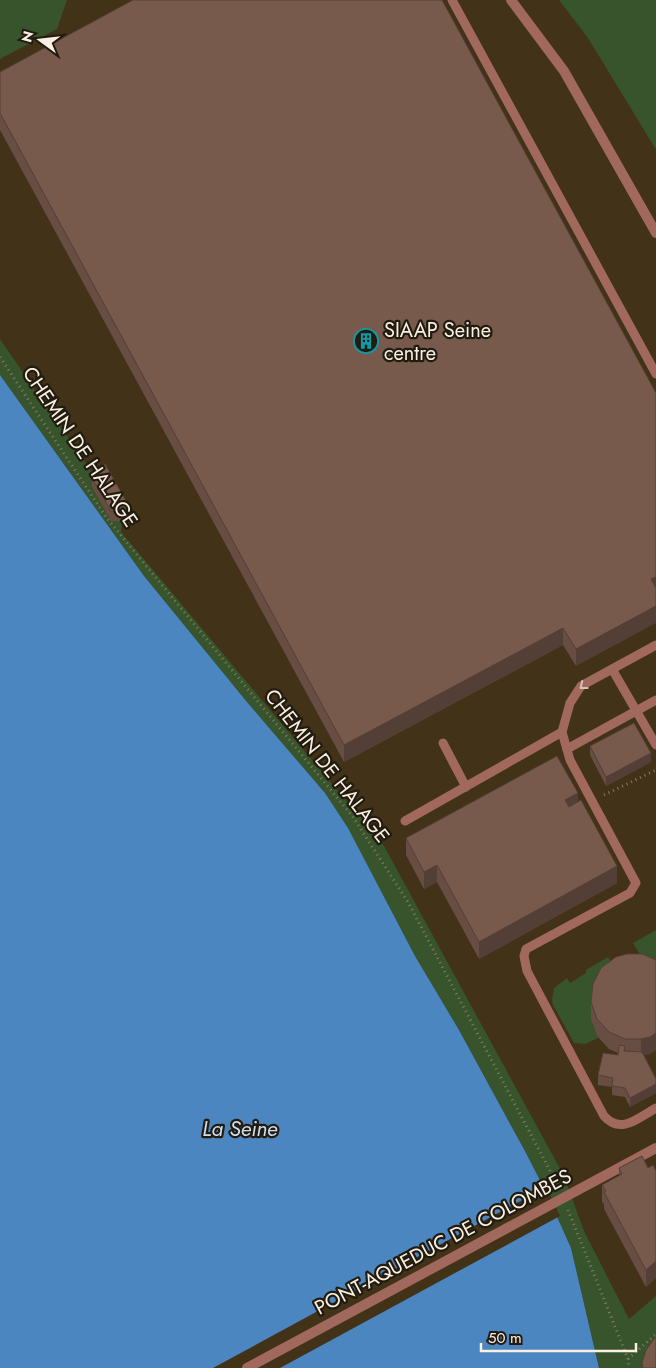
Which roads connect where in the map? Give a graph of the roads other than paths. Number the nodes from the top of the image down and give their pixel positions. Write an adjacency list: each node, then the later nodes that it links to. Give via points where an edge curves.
1 (452, 0): 4 (lane)
2 (511, 0): 3 (street, via 564,71)
3 (656, 233)
4 (656, 374)
5 (656, 646): 6 (lane)
6 (612, 669): 8 (lane); 9 (lane, one-way to 9, via 581,686 570,703)
7 (656, 700): 8 (lane)
8 (637, 710): 11 (lane); 12 (lane)
9 (562, 732): 12 (lane); 13 (lane)
10 (443, 743): 13 (lane)
11 (656, 746)
12 (567, 749): 15 (lane, via 636,883 630,893 526,949 525,964 609,1122 623,1126)
13 (466, 787): 14 (lane)
14 (406, 821)
15 (656, 1108)
16 (656, 1148): 17 (street, PONT-AQUEDUC DE COLOMBES)
17 (247, 1368)

